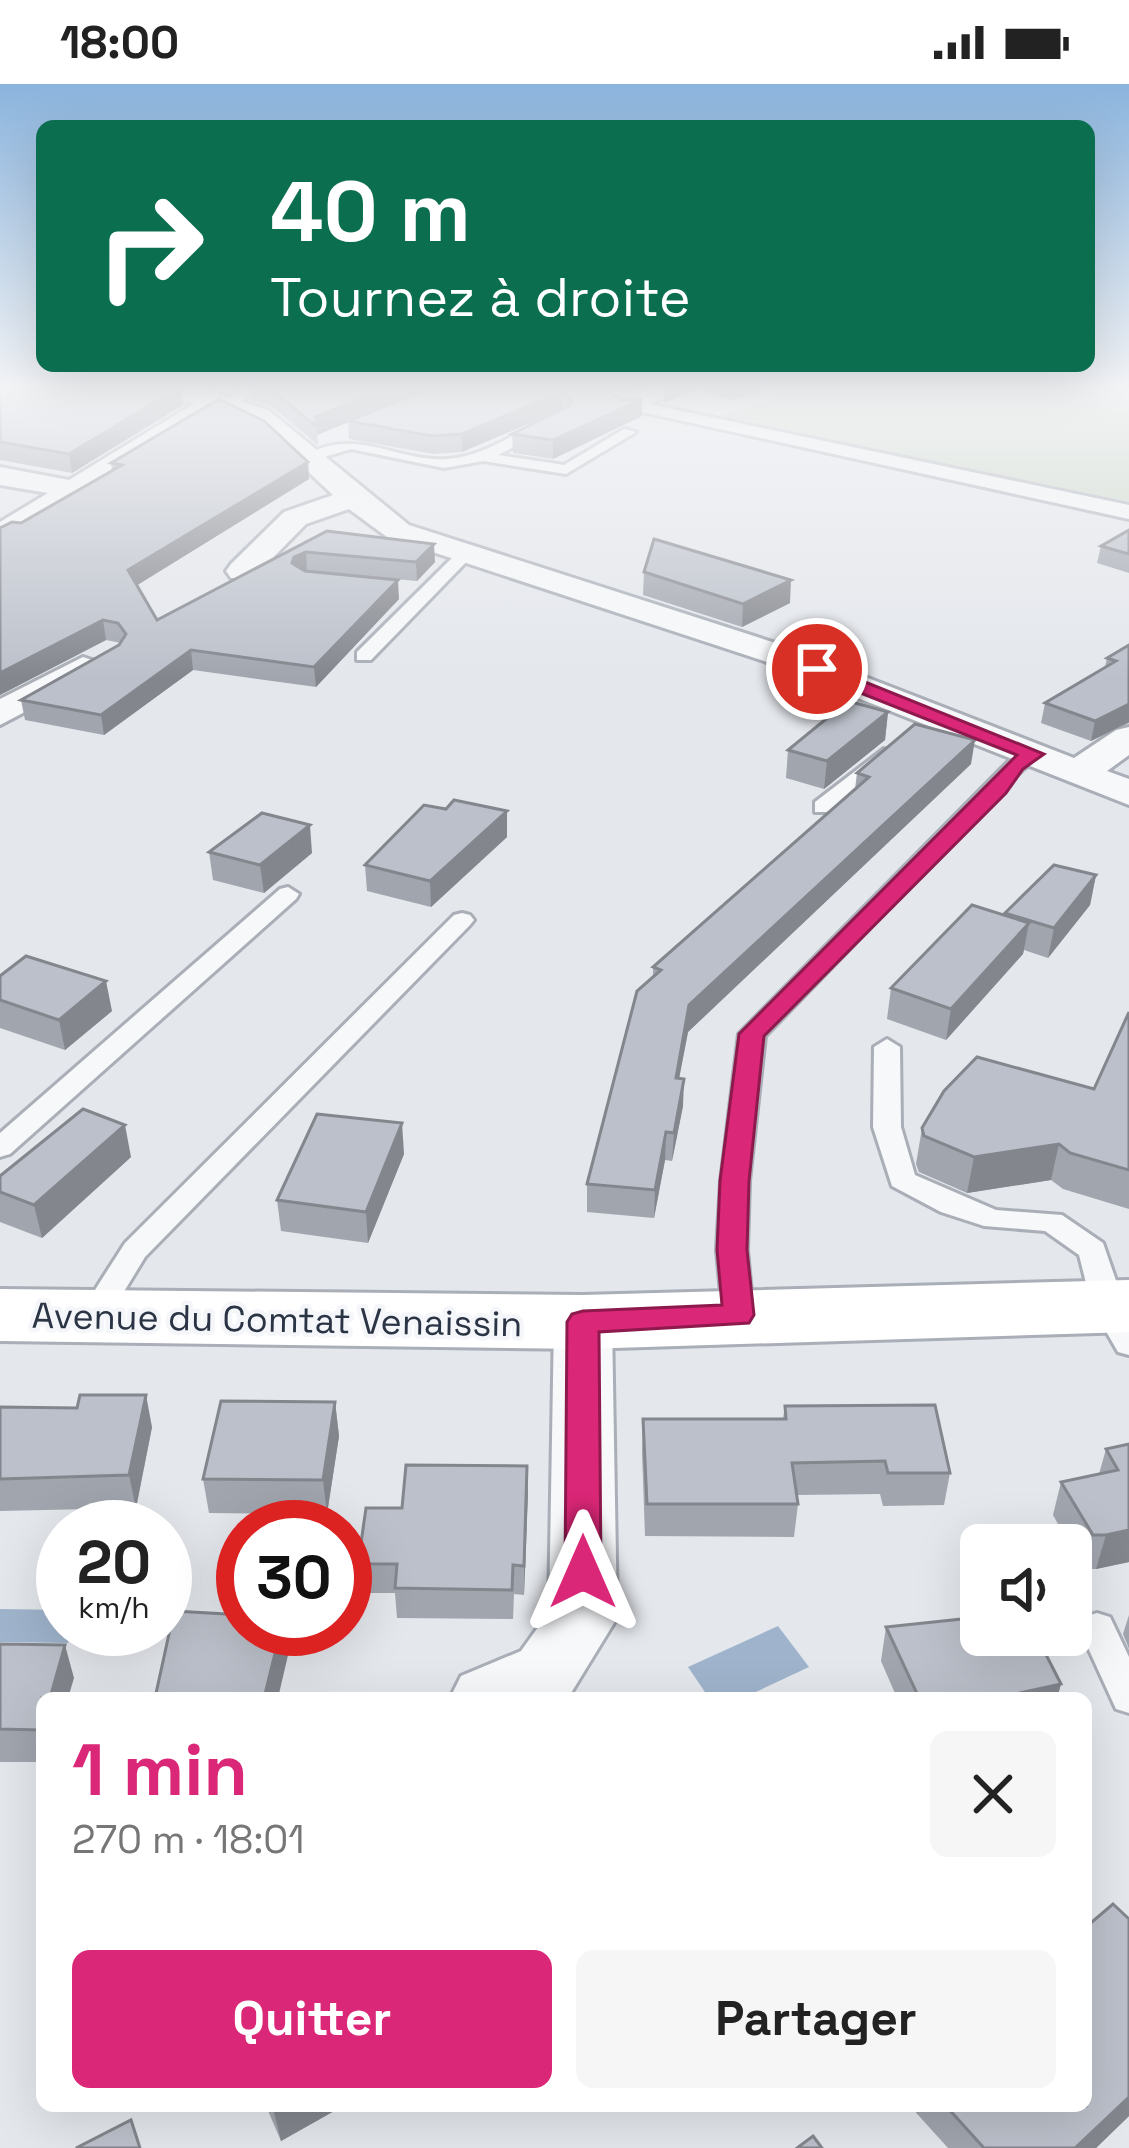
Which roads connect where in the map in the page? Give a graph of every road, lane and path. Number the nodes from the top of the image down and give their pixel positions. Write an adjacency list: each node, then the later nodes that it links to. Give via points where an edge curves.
1 (53, 485): 5 (street)
2 (73, 485): 5 (street)
3 (338, 485): 6 (street)
4 (985, 485): 7 (street)
5 (68, 488): 8 (street)
6 (352, 498): 9 (street, via 398,530); 10 (street, via 295,518)
7 (1129, 512)
8 (2, 530)
9 (466, 554): 12 (lane, via 419,591); 13 (street)
10 (242, 571)
11 (108, 654): 14 (street)
12 (364, 656)
13 (932, 713): 16 (street); 19 (lane)
14 (0, 714)
15 (1129, 738): 17 (street)
16 (1034, 754): 17 (street); 25 (lane, via 752,1034 734,1181)
17 (1078, 772): 18 (street)
18 (1129, 794)
19 (823, 807)
20 (288, 894): 23 (lane)
21 (462, 920): 26 (lane, via 136,1250)
22 (887, 1046): 27 (lane, via 886,1126 902,1180 994,1219 1052,1222 1093,1250)
23 (0, 1148)
24 (0, 1315): 26 (main road, Avenue du Comtat Venaissin)
25 (738, 1315): 27 (main road, Avenue du Comtat Venaissin); 28 (main road, Avenue du Comtat Venaissin)
26 (92, 1318): 28 (main road, Avenue du Comtat Venaissin)
27 (1122, 1319)
28 (583, 1322): 30 (street, via 584,1618 546,1672)
29 (1097, 1628): 31 (lane)
30 (500, 1692)
31 (1129, 1696)

